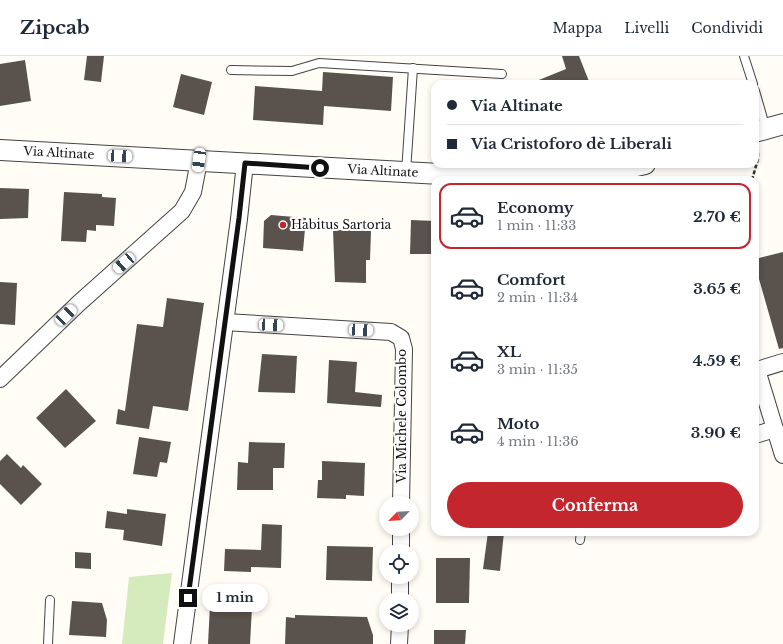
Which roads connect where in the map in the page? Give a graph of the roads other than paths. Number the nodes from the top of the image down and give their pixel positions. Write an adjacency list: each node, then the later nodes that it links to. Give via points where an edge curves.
1 (744, 56): 5 (lane)
2 (413, 68): 3 (lane, via 319,63 292,72); 4 (lane); 12 (lane)
3 (231, 70)
4 (502, 74)
5 (752, 80)
6 (759, 106): 7 (lane)
7 (766, 133)
8 (0, 150): 9 (street, Via Altinate)
9 (199, 160): 10 (street, Via Altinate); 20 (street, via 194,192 182,211 78,304)
10 (245, 163): 12 (street, Via Altinate); 16 (street)
11 (633, 168): 13 (street, Via Altinate)
12 (406, 172): 14 (street, Via Altinate)
13 (612, 175): 15 (street, Via Altinate)
14 (491, 176)
15 (586, 176)
16 (225, 322): 24 (street, Via Michele Colombo, via 391,332 400,338 404,349); 28 (street)
17 (783, 362): 18 (street)
18 (759, 369)
19 (759, 377): 21 (street)
20 (0, 379)
21 (775, 429): 22 (street); 23 (street)
22 (759, 434)
23 (783, 455)
24 (402, 496)
25 (50, 600): 27 (lane)
26 (400, 632): 29 (street)
27 (48, 644)
28 (182, 644)
29 (399, 644)

